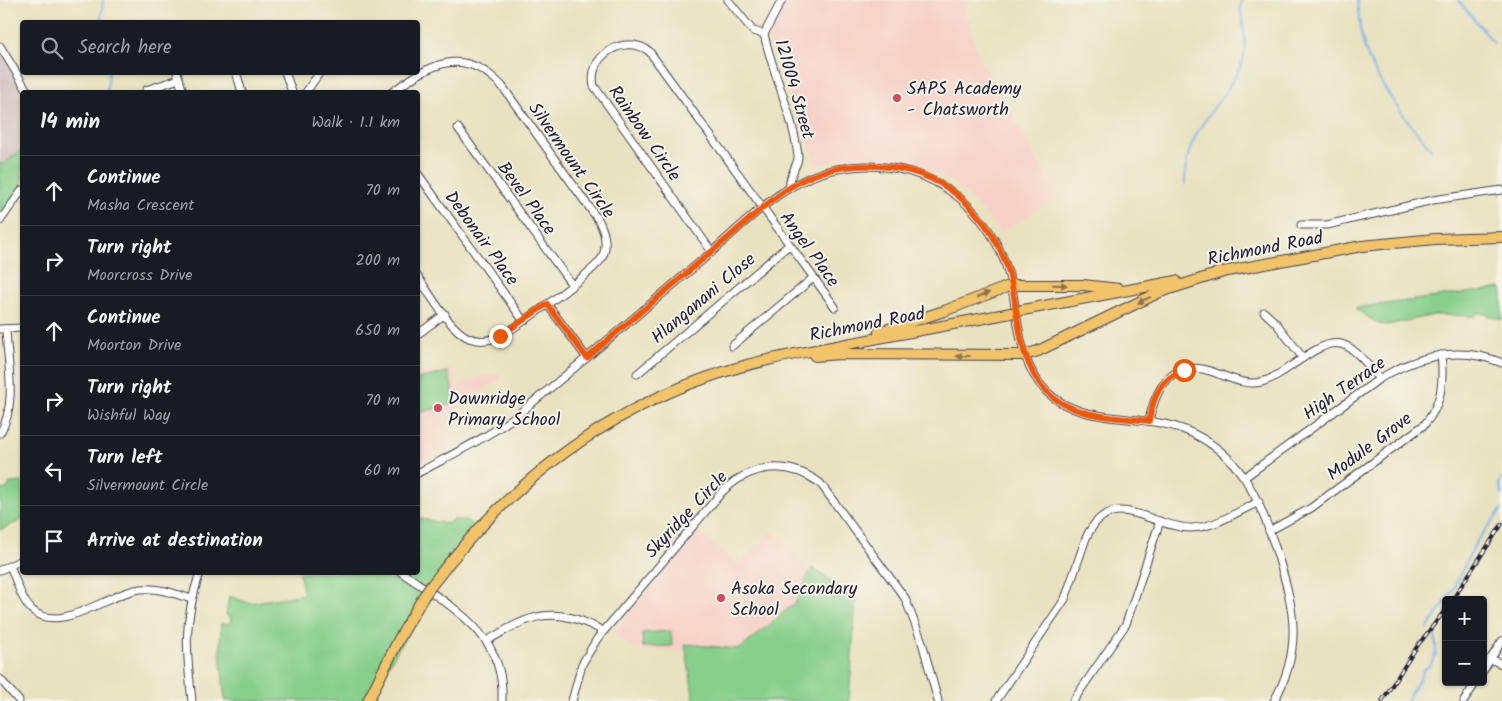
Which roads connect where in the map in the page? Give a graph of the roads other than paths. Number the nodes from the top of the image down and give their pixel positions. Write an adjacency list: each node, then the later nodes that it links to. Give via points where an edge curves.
1 (728, 0): 3 (street, via 754,32)
2 (782, 0): 3 (street, 121004 Street)
3 (764, 34): 20 (street, 121004 Street, via 789,113 798,158 789,178)
4 (0, 46): 11 (street)
5 (420, 72): 32 (street, Silvermount Circle, via 445,63 460,63 475,66 496,80 575,188 604,231 605,250 600,262)
6 (237, 75): 14 (street)
7 (286, 75): 15 (street)
8 (318, 75): 16 (street)
9 (416, 75): 17 (street, Silvermount Circle)
10 (178, 76): 12 (street); 13 (street)
11 (27, 90)
12 (146, 90)
13 (182, 90)
14 (241, 90)
15 (291, 90)
16 (307, 90)
17 (395, 90)
18 (458, 128): 32 (street, Bevel Place)
19 (420, 177): 39 (street, Debonair Place)
20 (790, 188): 23 (street); 33 (street, via 830,170 854,166 896,168 933,180 966,202 990,230 1001,250)
21 (1502, 190): 25 (street, via 1433,200 1327,225)
22 (20, 193): 24 (street)
23 (762, 208): 27 (street, Angel Place); 28 (street); 28 (street, Rainbow Circle, via 649,51 630,43 608,52 595,68 594,86)
24 (0, 221)
25 (1301, 226)
26 (1502, 237): 29 (highway, Richmond Road, via 1376,244)
27 (789, 245): 30 (street, Angel Place); 51 (street, Hlanganani Close)
28 (712, 252): 47 (street)
29 (1223, 272): 34 (highway, Richmond Road); 45 (highway, one-way to 45, via 1160,292)
30 (813, 278): 36 (street, Angel Place); 43 (street)
31 (420, 280): 38 (street, Silvermount Circle)
32 (572, 285): 35 (street, Silvermount Circle)
33 (1012, 285): 34 (highway, one-way to 34); 44 (highway, one-way to 33, via 910,323); 45 (street)
34 (1128, 290): 44 (highway, Richmond Road, bridge)
35 (547, 304): 39 (street, Silvermount Circle); 47 (street)
36 (834, 307)
37 (1264, 312): 48 (street)
38 (445, 314): 39 (street, Silvermount Circle, via 462,334 481,340 500,336); 42 (street)
39 (523, 320)
40 (20, 328): 41 (street)
41 (3, 329): 54 (street, via 10,404)
42 (420, 333)
43 (732, 346)
44 (821, 349): 50 (highway, Richmond Road)
45 (1026, 355): 50 (highway, one-way to 50, via 839,354); 53 (street, via 1036,380 1059,402 1088,414)
46 (1441, 355): 49 (street, High Terrace, via 1468,354); 52 (street, High Terrace, via 1403,366); 59 (street, Module Grove, via 1441,393 1435,411 1424,425 1303,514)
47 (587, 358): 55 (street, via 492,432)
48 (1303, 358): 52 (street, via 1324,344 1345,344 1362,356); 53 (street, via 1260,383 1240,381 1198,368 1177,372 1156,393)
49 (1502, 362)
50 (740, 367): 74 (highway, Richmond Road, bridge, via 701,379 648,402 596,430 532,476 489,516 424,596 395,646)
51 (637, 374)
52 (1379, 379): 56 (street, High Terrace)
53 (1149, 421): 56 (street, via 1186,430 1208,442 1232,461)
54 (0, 433)
55 (420, 472)
56 (1245, 477): 57 (street)
57 (1258, 502): 58 (street, via 1204,526 1190,528); 59 (street)
58 (1160, 521): 80 (street, via 1121,511 1109,513 1095,523 1086,538 1065,599); 81 (street, via 1126,624)
59 (1269, 531): 82 (street, via 1294,619 1290,662)
60 (20, 561): 61 (street)
61 (10, 566): 62 (street); 65 (street, via 29,607 51,619 65,617 136,590 153,589)
62 (0, 570)
63 (199, 575): 65 (street)
64 (405, 575): 67 (street, via 470,620)
65 (191, 599): 76 (street, via 186,632)
66 (603, 630): 67 (street, via 573,616 543,615 518,622); 78 (street, Skyridge Circle, via 582,664); 79 (street, Skyridge Circle, via 730,484 763,468 795,470 810,476 827,490 905,598 922,642)
67 (487, 641): 77 (street, via 500,672)
68 (1502, 641): 69 (street)
69 (1490, 659): 70 (street); 71 (street)
70 (1487, 664)
71 (1502, 664)
72 (0, 679): 75 (street)
73 (1473, 686): 83 (street)
74 (371, 698)
75 (19, 701)
76 (192, 701)
77 (502, 701)
78 (572, 701)
79 (938, 701)
80 (996, 701)
81 (1073, 701)
82 (1274, 701)
83 (1464, 701)

